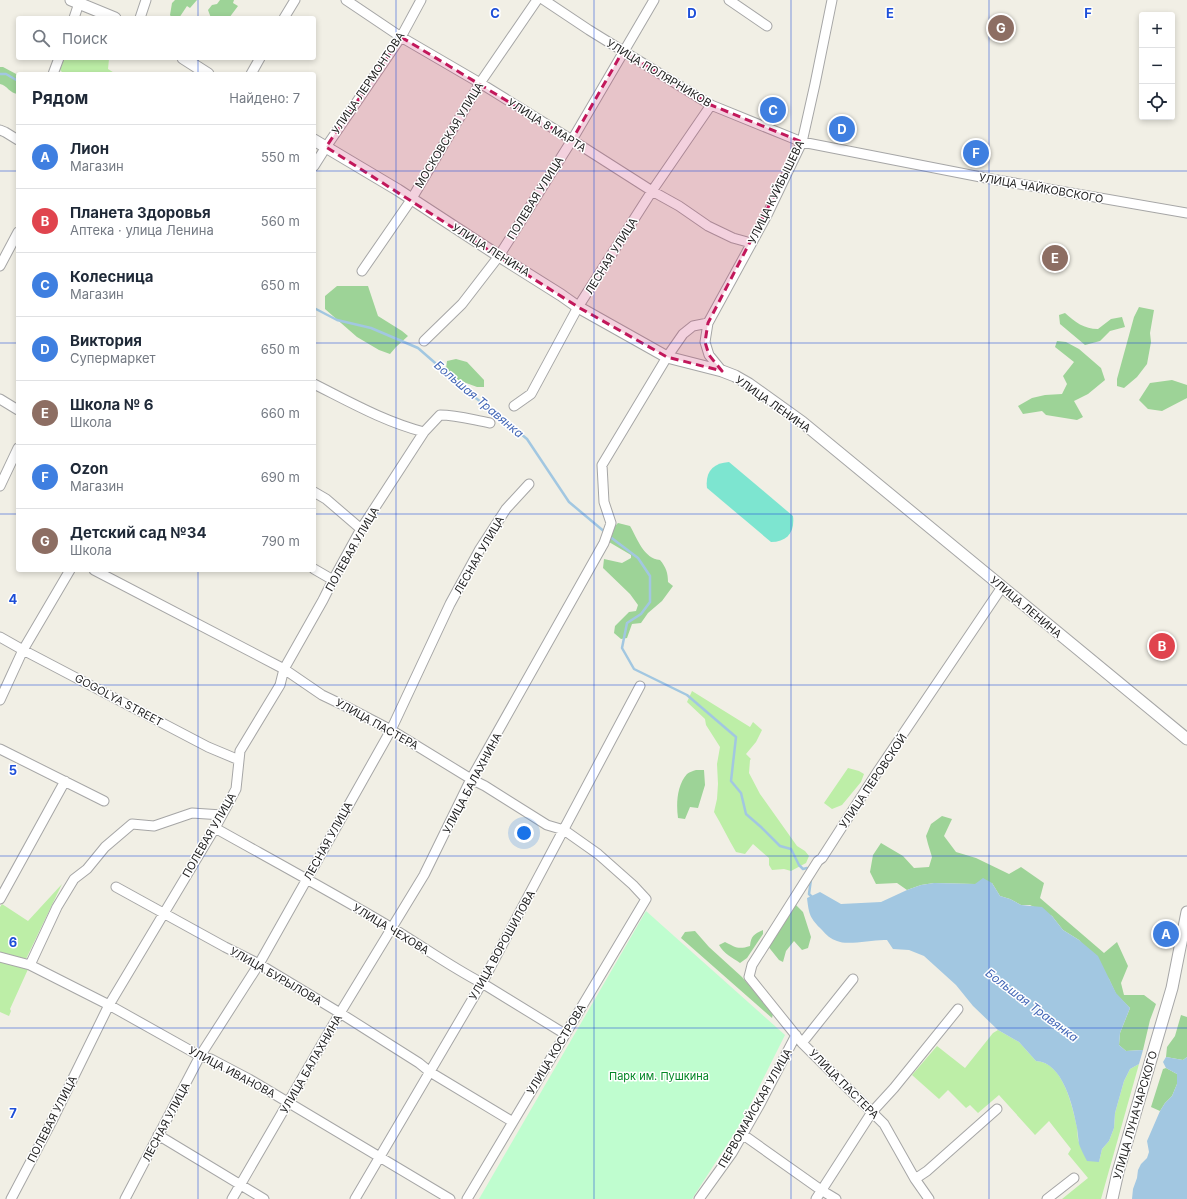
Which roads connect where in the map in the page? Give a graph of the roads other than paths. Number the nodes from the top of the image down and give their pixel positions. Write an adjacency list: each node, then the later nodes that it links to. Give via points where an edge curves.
1 (146, 0): 13 (street)
2 (295, 0): 14 (street)
3 (346, 0): 16 (street, УЛИЦА 8 МАРТА)
4 (421, 0): 16 (street, УЛИЦА ЛЕРМОНТОВА)
5 (537, 0): 24 (street, МОСКОВСКАЯ УЛИЦА)
6 (544, 0): 17 (street, УЛИЦА ПОЛЯРНИКОВ)
7 (654, 0): 17 (street, ПОЛЕВАЯ УЛИЦА)
8 (729, 0): 15 (street)
9 (832, 0): 30 (street, УЛИЦА КУЙБЫШЕВА)
10 (77, 1): 11 (street); 12 (street)
11 (74, 16)
12 (111, 16)
13 (141, 16)
14 (285, 16)
15 (766, 26)
16 (401, 37): 24 (street, УЛИЦА 8 МАРТА); 31 (street, УЛИЦА ЛЕРМОНТОВА)
17 (623, 51): 25 (street, УЛИЦА ПОЛЯРНИКОВ); 28 (street, ПОЛЕВАЯ УЛИЦА)
18 (57, 60): 21 (street)
19 (186, 60): 22 (street)
20 (259, 60): 23 (street)
21 (54, 72)
22 (205, 72)
23 (252, 72)
24 (480, 83): 28 (street, УЛИЦА 8 МАРТА); 34 (street, МОСКОВСКАЯ УЛИЦА)
25 (711, 105): 30 (street, УЛИЦА ПОЛЯРНИКОВ); 33 (street, ЛЕСНАЯ УЛИЦА)
26 (0, 130): 27 (street)
27 (16, 139)
28 (572, 140): 33 (street, УЛИЦА 8 МАРТА); 38 (street, ПОЛЕВАЯ УЛИЦА)
29 (316, 141): 31 (street, УЛИЦА ЛЕНИНА)
30 (802, 142): 35 (street, УЛИЦА ЧАЙКОВСКОГО, via 1005,182); 37 (street, УЛИЦА КУЙБЫШЕВА)
31 (326, 147): 32 (street, УЛИЦА ЛЕРМОНТОВА); 34 (street, УЛИЦА ЛЕНИНА)
32 (316, 163)
33 (652, 191): 37 (street, УЛИЦА 8 МАРТА, via 708,226); 41 (street, ЛЕСНАЯ УЛИЦА)
34 (411, 200): 38 (street, УЛИЦА ЛЕНИНА); 40 (street, МОСКОВСКАЯ УЛИЦА)
35 (1187, 214)
36 (16, 236): 39 (street)
37 (751, 243): 42 (street, УЛИЦА КУЙБЫШЕВА)
38 (499, 256): 41 (street, УЛИЦА ЛЕНИНА); 43 (street, ПОЛЕВАЯ УЛИЦА, via 462,304)
39 (0, 266)
40 (362, 271)
41 (578, 307): 44 (street, УЛИЦА ЛЕНИНА); 48 (street, ЛЕСНАЯ УЛИЦА, via 531,394)
42 (708, 323): 44 (street, УЛИЦА БАЛАХНИНА, via 692,326); 45 (street, УЛИЦА КУЙБЫШЕВА, via 705,342 709,355)
43 (424, 342)
44 (666, 357): 45 (street, УЛИЦА ЛЕНИНА); 71 (street, УЛИЦА БАЛАХНИНА, via 602,465 604,502 611,523 604,543)
45 (722, 371): 61 (street, УЛИЦА ЛЕНИНА, via 746,382 802,422)
46 (316, 385): 51 (street, via 374,415 406,428)
47 (0, 400): 49 (street)
48 (514, 406)
49 (16, 409)
50 (490, 423): 51 (street, ПОЛЕВАЯ УЛИЦА, via 440,415)
51 (424, 432): 56 (street, ПОЛЕВАЯ УЛИЦА)
52 (16, 452): 54 (street)
53 (529, 484): 67 (street, ЛЕСНАЯ УЛИЦА, via 506,508 480,549 450,604)
54 (0, 486)
55 (316, 493): 56 (street)
56 (361, 529): 60 (street, ПОЛЕВАЯ УЛИЦА)
57 (316, 571): 60 (street)
58 (69, 572): 63 (street)
59 (98, 572): 64 (street, УЛИЦА ПАСТЕРА)
60 (333, 580): 64 (street, ПОЛЕВАЯ УЛИЦА)
61 (1002, 587): 68 (street, УЛИЦА ЛЕНИНА); 87 (street, УЛИЦА ПЕРОВСКОЙ, via 818,861 752,964)
62 (0, 637): 63 (street, GOGOLYA STREET)
63 (23, 650): 66 (street); 70 (street, GOGOLYA STREET, via 208,747)
64 (284, 669): 67 (street, УЛИЦА ПАСТЕРА, via 322,695); 70 (street, ПОЛЕВАЯ УЛИЦА, via 280,685 240,751)
65 (640, 686): 76 (street, УЛИЦА ВОРОШИЛОВА)
66 (0, 700)
67 (391, 730): 71 (street, УЛИЦА ПАСТЕРА); 77 (street, ЛЕСНАЯ УЛИЦА)
68 (1187, 739)
69 (0, 749): 72 (street)
70 (239, 760): 74 (street, ПОЛЕВАЯ УЛИЦА, via 236,789)
71 (471, 779): 76 (street, УЛИЦА ПАСТЕРА, via 547,825); 83 (street, УЛИЦА БАЛАХНИНА, via 424,876)
72 (65, 781): 73 (street); 79 (street)
73 (104, 802)
74 (222, 816): 75 (street, ПОЛЕВАЯ УЛИЦА); 86 (street, via 192,813 154,826 132,824 105,847 74,880 57,907)
75 (215, 828): 77 (street, УЛИЦА ЧЕХОВА); 82 (street, ПОЛЕВАЯ УЛИЦА)
76 (564, 830): 80 (street, УЛИЦА ПАСТЕРА, via 598,854); 89 (street, УЛИЦА ВОРОШИЛОВА)
77 (307, 879): 83 (street, УЛИЦА ЧЕХОВА); 85 (street, ЛЕСНАЯ УЛИЦА)
78 (116, 887): 82 (street, УЛИЦА БУРЫЛОВА)
79 (0, 899)
80 (646, 899): 93 (street, УЛИЦА КОСТРОВА)
81 (1187, 912): 120 (street, УЛИЦА ЛУНАЧАРСКОГО, via 1172,988)
82 (164, 913): 85 (street, УЛИЦА БУРЫЛОВА); 90 (street, ПОЛЕВАЯ УЛИЦА)
83 (392, 928): 89 (street, УЛИЦА ЧЕХОВА); 92 (street, УЛИЦА БАЛАХНИНА)
84 (0, 957): 86 (street, УЛИЦА ИВАНОВА)
85 (259, 964): 92 (street, УЛИЦА БУРЫЛОВА); 95 (street, ЛЕСНАЯ УЛИЦА)
86 (30, 965): 90 (street, УЛИЦА ИВАНОВА)
87 (749, 977): 94 (street, УЛИЦА ПАСТЕРА)
88 (853, 979): 94 (street, ПЕРВОМАЙСКАЯ УЛИЦА)
89 (482, 983): 93 (street, УЛИЦА ЧЕХОВА); 96 (street, УЛИЦА ВОРОШИЛОВА)
90 (109, 1005): 95 (street, УЛИЦА ИВАНОВА); 108 (street, ПОЛЕВАЯ УЛИЦА)
91 (958, 1009): 99 (street)
92 (340, 1013): 96 (street, УЛИЦА БУРЫЛОВА); 97 (street, УЛИЦА БАЛАХНИНА)
93 (566, 1034): 100 (street, УЛИЦА КОСТРОВА)
94 (799, 1039): 99 (street, УЛИЦА ПАСТЕРА); 101 (street, ПЕРВОМАЙСКАЯ УЛИЦА)
95 (200, 1056): 97 (street, УЛИЦА ИВАНОВА, via 249,1079); 102 (street, ЛЕСНАЯ УЛИЦА)
96 (430, 1072): 100 (street, УЛИЦА БУРЫЛОВА); 103 (street, УЛИЦА ВОРОШИЛОВА)
97 (288, 1103): 103 (street, УЛИЦА ИВАНОВА); 106 (street, УЛИЦА БАЛАХНИНА)
98 (997, 1109): 105 (street)
99 (872, 1112): 105 (street, УЛИЦА ПАСТЕРА, via 884,1124); 107 (street)
100 (513, 1122): 114 (street, УЛИЦА КОСТРОВА)
101 (742, 1134): 107 (street); 115 (street, ПЕРВОМАЙСКАЯ УЛИЦА, via 732,1153)
102 (158, 1135): 106 (street); 109 (street, ЛЕСНАЯ УЛИЦА)
103 (380, 1157): 112 (street, УЛИЦА ВОРОШИЛОВА); 113 (street, УЛИЦА ИВАНОВА)
104 (1074, 1178): 119 (street)
105 (915, 1179): 118 (street, УЛИЦА ПАСТЕРА)
106 (241, 1184): 110 (street, УЛИЦА БАЛАХНИНА); 111 (street)
107 (821, 1190): 116 (street); 117 (street)
108 (11, 1199)
109 (125, 1199)
110 (232, 1199)
111 (264, 1199)
112 (355, 1199)
113 (450, 1199)
114 (467, 1199)
115 (699, 1199)
116 (816, 1199)
117 (836, 1199)
118 (929, 1199)
119 (1047, 1199)
120 (1112, 1199)

